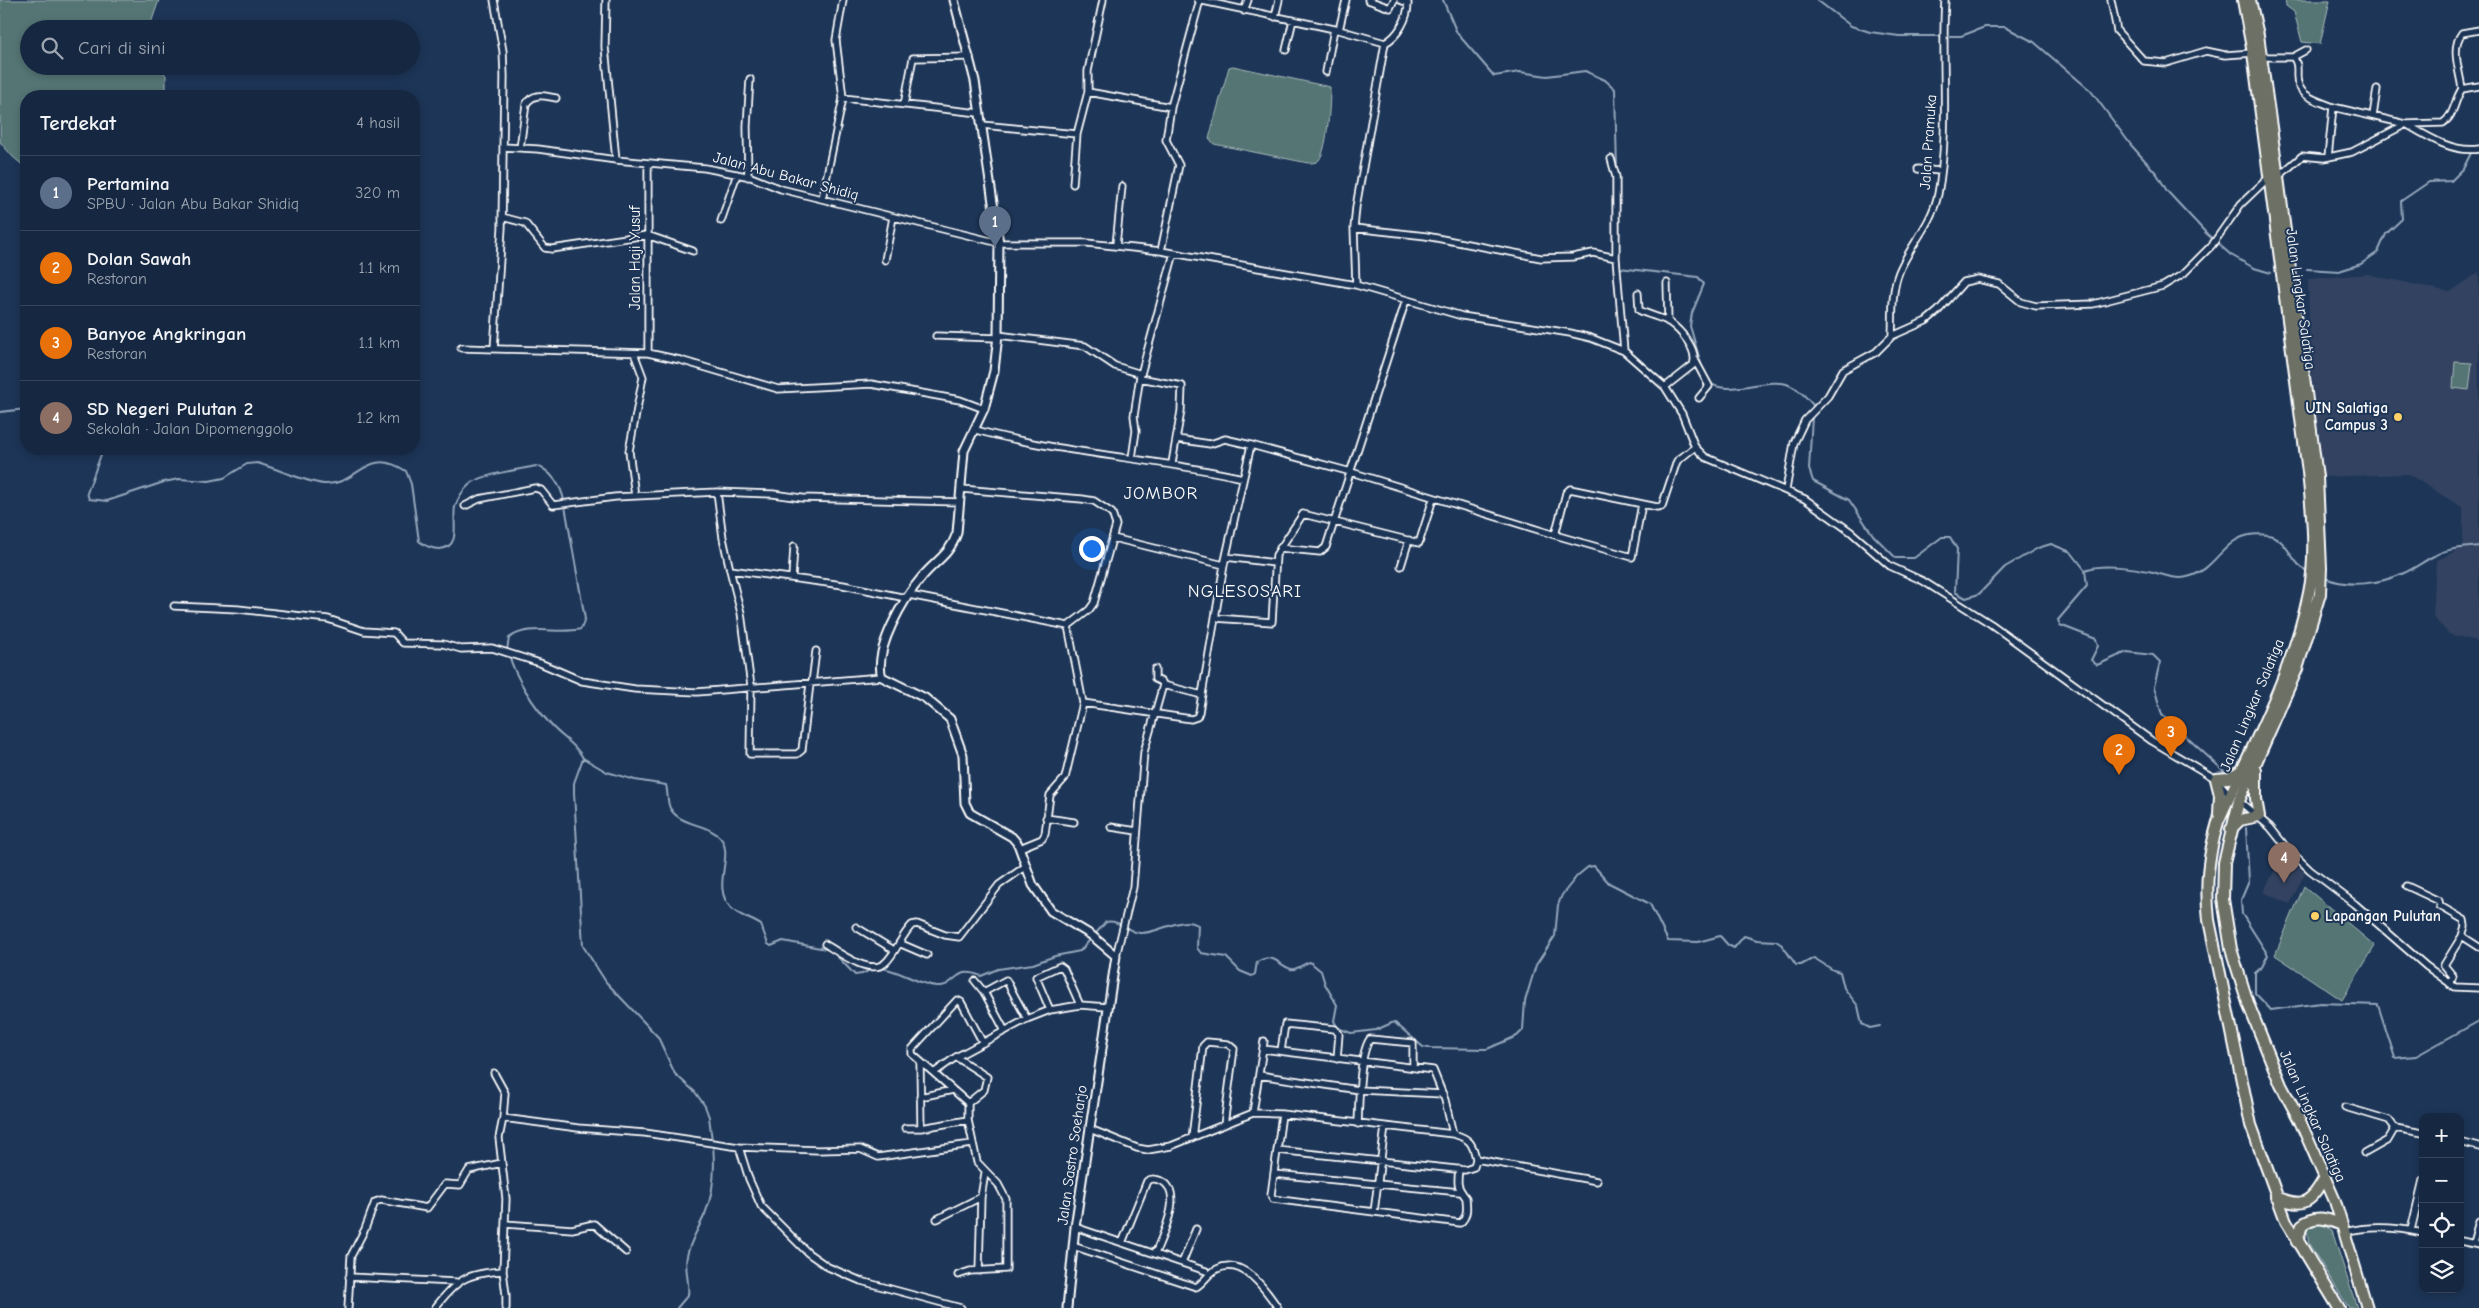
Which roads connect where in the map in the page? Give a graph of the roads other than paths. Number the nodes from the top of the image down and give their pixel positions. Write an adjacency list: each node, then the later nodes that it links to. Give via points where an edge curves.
1 (494, 0): 44 (street, via 504,63)
2 (606, 0): 49 (street, via 605,47)
3 (843, 0): 35 (street, via 836,40)
4 (954, 0): 26 (street)
5 (1103, 0): 33 (street, via 1088,71)
6 (1200, 0): 17 (street); 38 (street)
7 (1248, 0): 17 (street)
8 (1279, 0): 18 (street)
9 (1346, 0): 20 (street)
10 (1368, 0): 11 (street, via 1390,8)
11 (1394, 0)
12 (1400, 0): 22 (street, via 1408,3 1407,11 1397,36)
13 (1945, 0): 52 (street, Jalan Pramuka)
14 (2111, 0): 25 (street, via 2117,31 2144,62 2166,63 2206,51 2225,55)
15 (2242, 0): 25 (highway, Jalan Lingkar Salatiga)
16 (2250, 0): 25 (highway, Jalan Lingkar Salatiga)
17 (1244, 11): 18 (street)
18 (1275, 17): 19 (street)
19 (1293, 20): 20 (street); 23 (street)
20 (1337, 29): 22 (street); 28 (street)
21 (2479, 30): 32 (street, via 2464,32 2458,43 2457,61)
22 (1385, 44): 62 (street)
23 (1286, 50)
24 (2306, 50): 27 (street)
25 (2257, 55): 27 (street); 55 (highway, Jalan Lingkar Salatiga)
26 (970, 57): 36 (street, via 913,58); 39 (street)
27 (2293, 57): 37 (street, via 2301,91)
28 (1326, 72)
29 (750, 79): 54 (street, via 746,126)
30 (2479, 86): 32 (street)
31 (2377, 89): 40 (street)
32 (2462, 89): 42 (street, via 2452,114 2443,124)
33 (1088, 92): 38 (street); 43 (street)
34 (556, 98): 45 (street, via 537,95 529,99)
35 (842, 98): 36 (street); 58 (street)
36 (904, 105): 39 (street)
37 (2333, 106): 40 (street); 47 (street)
38 (1171, 107): 67 (street, via 1166,140 1179,165)
39 (979, 113): 41 (street)
40 (2373, 116): 42 (street)
41 (982, 124): 43 (street); 64 (street)
42 (2406, 124): 46 (street, via 2436,141); 47 (street, via 2364,148)
43 (1077, 134): 56 (street)
44 (503, 147): 45 (street, Jalan Abu Bakar Shidiq); 59 (street)
45 (520, 148): 49 (street, Jalan Abu Bakar Shidiq)
46 (2479, 149)
47 (2328, 157): 55 (street, via 2302,156)
48 (1611, 159): 69 (street, via 1616,177)
49 (616, 160): 50 (street, Jalan Abu Bakar Shidiq)
50 (648, 163): 53 (street, Jalan Abu Bakar Shidiq); 63 (street, Jalan Haji Yusuf)
51 (1918, 169): 52 (street)
52 (1940, 171): 78 (street, Jalan Pramuka, via 1938,192 1930,217 1896,281)
53 (737, 174): 54 (street, Jalan Abu Bakar Shidiq); 61 (street)
54 (748, 177): 58 (street, Jalan Abu Bakar Shidiq)
55 (2274, 178): 78 (street, via 2241,204 2212,245 2172,282 2093,304 2029,305 1999,284 1970,280 1959,286 1938,312 1926,321); 117 (highway, Jalan Lingkar Salatiga, via 2318,477)
56 (1073, 184)
57 (1122, 186): 65 (street)
58 (822, 199): 60 (street, Jalan Abu Bakar Shidiq)
59 (502, 217): 63 (street, via 525,224 545,248 552,249); 80 (street)
60 (893, 217): 64 (street, Jalan Abu Bakar Shidiq); 70 (street)
61 (722, 221)
62 (1354, 228): 69 (street, via 1426,236 1540,258 1593,253); 72 (street)
63 (647, 235): 66 (street); 83 (street, Jalan Haji Yusuf)
64 (999, 243): 65 (street, Jalan Abu Bakar Shidiq); 77 (street)
65 (1116, 245): 67 (street, Jalan Abu Bakar Shidiq)
66 (693, 251)
67 (1161, 251): 68 (street, Jalan Abu Bakar Shidiq)
68 (1174, 253): 72 (street, Jalan Abu Bakar Shidiq); 85 (street)
69 (1616, 258): 81 (street)
70 (885, 260)
71 (1667, 283): 75 (street)
72 (1356, 285): 74 (street, Jalan Abu Bakar Shidiq)
73 (1638, 293): 75 (street, via 1639,310)
74 (1406, 300): 81 (street, Jalan Abu Bakar Shidiq, via 1462,316 1570,332); 95 (street)
75 (1668, 322): 84 (street, via 1682,335)
76 (936, 336): 77 (street)
77 (998, 336): 85 (street, via 1085,346 1115,366); 88 (street, via 994,371)
78 (1892, 336): 98 (street, via 1876,352 1843,370 1828,396 1805,420 1794,443)
79 (461, 348): 80 (street)
80 (494, 349): 82 (street)
81 (1624, 351): 86 (street)
82 (634, 353): 83 (street); 100 (street, via 643,377 629,451)
83 (648, 353): 88 (street, via 778,389 871,384 960,400)
84 (1695, 360): 86 (street); 87 (street, via 1709,386)
85 (1140, 376): 90 (street, via 1182,386); 93 (street)
86 (1665, 387): 92 (street, via 1682,414)
87 (1699, 398)
88 (984, 409): 89 (street)
89 (976, 430): 93 (street); 97 (street, via 964,451)
90 (1177, 439): 91 (street, via 1210,444 1225,439); 94 (street)
91 (1251, 445): 95 (street); 96 (street)
92 (1695, 447): 98 (street, via 1704,457 1718,464); 103 (street, via 1678,461 1662,506)
93 (1132, 458): 94 (street)
94 (1172, 463): 96 (street)
95 (1352, 472): 101 (street); 105 (street)
96 (1243, 478): 111 (street)
97 (961, 489): 102 (street); 107 (street, via 1094,501 1116,518)
98 (1786, 490): 135 (street, via 1823,511 1890,566 1992,624 2152,741)
99 (716, 492): 100 (street); 102 (street); 115 (street)
100 (635, 496): 104 (street, via 552,504 541,490 535,488 479,499)
101 (1433, 499): 106 (street); 108 (street, via 1420,542)
102 (960, 502): 118 (street, via 953,546 922,576)
103 (1642, 504): 106 (street, via 1570,489 1566,493); 106 (street, via 1632,557)
104 (464, 506)
105 (1336, 521): 108 (street); 110 (street, via 1303,514); 110 (street, via 1322,551)
106 (1556, 535)
107 (1113, 538): 113 (street); 121 (street, via 1094,602)
108 (1409, 540): 114 (street)
109 (794, 546): 116 (street)
110 (1280, 548): 112 (street)
111 (1226, 557): 112 (street); 113 (street)
112 (1275, 563): 120 (street, via 1272,622)
113 (1224, 565): 120 (street)
114 (1401, 566)
115 (730, 570): 116 (street); 129 (street, via 741,613)
116 (792, 578): 118 (street)
117 (2314, 593): 122 (highway, Jalan Lingkar Salatiga); 123 (highway, Jalan Lingkar Salatiga)
118 (907, 597): 121 (street); 126 (street, via 882,648 879,660)
119 (174, 606): 129 (street, via 328,619 364,631 394,633 403,643 443,644 461,649 492,648 597,685 697,692)
120 (1215, 618): 130 (street)
121 (1068, 626): 131 (street)
122 (2300, 626): 123 (highway); 134 (highway, Jalan Lingkar Salatiga, via 2287,667)
123 (2311, 628): 133 (highway, Jalan Lingkar Salatiga, via 2297,670)
124 (816, 651): 127 (street)
125 (1155, 669): 128 (street, via 1155,679)
126 (882, 677): 127 (street); 144 (street, via 925,698 950,719 963,756 965,802 970,813 1012,837)
127 (811, 684): 129 (street); 129 (street, via 802,748 797,754 750,754)
128 (1163, 685): 130 (street); 132 (street)
129 (751, 686)
130 (1202, 695): 132 (street, via 1197,717)
131 (1083, 703): 132 (street); 138 (street, via 1065,778 1051,792)
132 (1154, 714): 143 (street, via 1144,752)
133 (2257, 760): 136 (highway, Jalan Lingkar Salatiga); 137 (highway, via 2255,784)
134 (2240, 771): 135 (highway, via 2228,778); 136 (highway, Jalan Lingkar Salatiga)
135 (2216, 779): 136 (street); 140 (highway, via 2220,795)
136 (2234, 798): 137 (street); 140 (highway, Jalan Lingkar Salatiga); 142 (highway, Jalan Lingkar Salatiga)
137 (2259, 816): 142 (highway, via 2240,820); 156 (street, via 2310,870)
138 (1046, 818): 139 (street); 144 (street, via 1042,839)
139 (1074, 822)
140 (2218, 822): 213 (highway, Jalan Lingkar Salatiga, via 2211,846 2206,888 2209,920 2251,1125)
141 (1111, 827): 143 (street)
142 (2231, 830): 208 (highway, Jalan Lingkar Salatiga, via 2223,879 2231,949 2248,1006)
143 (1137, 831): 154 (street, via 1133,887)
144 (1020, 848): 145 (street)
145 (1026, 866): 149 (street, via 999,885 960,936 945,935 916,924); 154 (street, via 1033,885 1051,911 1091,935)
146 (2407, 886): 148 (street, via 2439,901 2440,906 2464,920)
147 (856, 927): 152 (street)
148 (2462, 936): 151 (street); 156 (street, via 2444,965 2453,976)
149 (899, 943): 152 (street); 153 (street)
150 (825, 944): 152 (street, via 853,961 873,967 884,964)
151 (2479, 948)
152 (894, 950)
153 (927, 955)
154 (1116, 956): 160 (street, Jalan Sastro Soeharjo)
155 (975, 980): 158 (street)
156 (2450, 984): 157 (street)
157 (2479, 988)
158 (984, 992): 162 (street, via 1006,980); 163 (street)
159 (1080, 1005): 160 (street); 161 (street); 161 (street, via 1060,966 1036,978)
160 (1107, 1007): 192 (street, Jalan Sastro Soeharjo)
161 (1050, 1010): 162 (street)
162 (1027, 1019): 163 (street)
163 (1005, 1032): 165 (street)
164 (1264, 1041): 166 (street)
165 (983, 1042): 168 (street); 170 (street, via 957,1000 914,1044 912,1054)
166 (1263, 1049): 167 (street); 175 (street)
167 (1281, 1051): 169 (street); 169 (street, via 1286,1024 1335,1029 1339,1034)
168 (956, 1057): 173 (street); 180 (street, via 987,1077 984,1090)
169 (1337, 1059): 171 (street)
170 (920, 1062): 173 (street); 179 (street)
171 (1363, 1063): 172 (street); 172 (street, via 1368,1042 1375,1038 1413,1043); 177 (street)
172 (1413, 1067): 178 (street, via 1435,1071)
173 (935, 1072): 176 (street)
174 (494, 1073): 184 (street, via 505,1093)
175 (1259, 1075): 177 (street); 182 (street)
176 (953, 1090): 179 (street); 180 (street)
177 (1359, 1090): 178 (street); 186 (street)
178 (1443, 1094): 194 (street)
179 (920, 1097): 190 (street)
180 (968, 1103): 185 (street)
181 (2345, 1107): 191 (street, via 2389,1120)
182 (1253, 1113): 183 (street); 187 (street)
183 (1282, 1114): 186 (street); 200 (street)
184 (502, 1118): 198 (street); 204 (street)
185 (968, 1120): 190 (street); 197 (street)
186 (1358, 1124): 188 (street)
187 (1224, 1125): 195 (street); 195 (street, via 1234,1050 1228,1044 1207,1042 1203,1046)
188 (1385, 1127): 194 (street); 203 (street)
189 (905, 1128): 190 (street)
190 (921, 1128)
191 (2395, 1128): 193 (street); 201 (street, via 2388,1140)
192 (1090, 1129): 195 (street, via 1148,1150); 219 (street, Jalan Sastro Soeharjo)
193 (2419, 1132)
194 (1453, 1134): 202 (street, via 1466,1138 1473,1145)
195 (1192, 1138)
196 (2464, 1143): 199 (street)
197 (972, 1144): 198 (street, via 878,1157 860,1148 800,1150); 206 (street)
198 (739, 1146): 240 (street, via 748,1179 761,1206 808,1253 828,1267 862,1281)
199 (2479, 1147)
200 (1277, 1150): 203 (street); 207 (street)
201 (2365, 1153)
202 (1476, 1159): 205 (street, via 1471,1170); 209 (street)
203 (1380, 1161): 205 (street); 210 (street)
204 (502, 1163): 218 (street); 235 (street, via 469,1170 460,1185 445,1184 427,1208 381,1200 375,1202 366,1229 351,1256)
205 (1460, 1169): 211 (street, via 1457,1185)
206 (985, 1173): 212 (street); 232 (street, via 998,1184 1006,1199 1007,1256 1006,1269)
207 (1274, 1174): 210 (street); 215 (street, via 1273,1199)
208 (2324, 1179): 213 (highway, via 2317,1192 2304,1203); 221 (highway, Jalan Lingkar Salatiga)
209 (1597, 1181)
210 (1378, 1184): 211 (street); 215 (street)
211 (1460, 1192): 215 (street, via 1466,1198 1467,1207 1465,1218 1460,1223)
212 (981, 1197): 216 (street); 232 (street)
213 (2276, 1197): 224 (highway, Jalan Lingkar Salatiga)
214 (2419, 1197): 222 (street)
215 (1374, 1212)
216 (937, 1220)
217 (2479, 1221): 226 (street)
218 (506, 1224): 228 (street, via 572,1229 594,1224); 231 (street)
219 (1075, 1228): 225 (street); 227 (street, Jalan Sastro Soeharjo)
220 (1196, 1229): 230 (street)
221 (2343, 1229): 222 (street, via 2387,1226); 224 (highway, via 2322,1218 2314,1218 2302,1225); 244 (highway, Jalan Lingkar Salatiga)
222 (2411, 1230): 223 (street)
223 (2419, 1232)
224 (2297, 1242): 243 (highway, Jalan Lingkar Salatiga)
225 (1122, 1243): 229 (street); 229 (street, via 1147,1181 1156,1179 1168,1187 1172,1209)
226 (2476, 1244)
227 (1073, 1246): 241 (street, Jalan Sastro Soeharjo); 242 (street, via 1196,1287 1214,1270 1232,1266 1262,1284)
228 (626, 1252)
229 (1155, 1254): 230 (street)
230 (1182, 1263): 233 (street)
231 (503, 1271): 236 (street, via 476,1274); 239 (street)
232 (979, 1271): 234 (street)
233 (1206, 1271)
234 (958, 1275)
235 (349, 1277): 236 (street); 237 (street)
236 (456, 1282): 238 (street)
237 (348, 1308)
238 (436, 1308)
239 (506, 1308)
240 (961, 1308)
241 (1067, 1308)
242 (1278, 1308)
243 (2338, 1308)
244 (2367, 1308)

